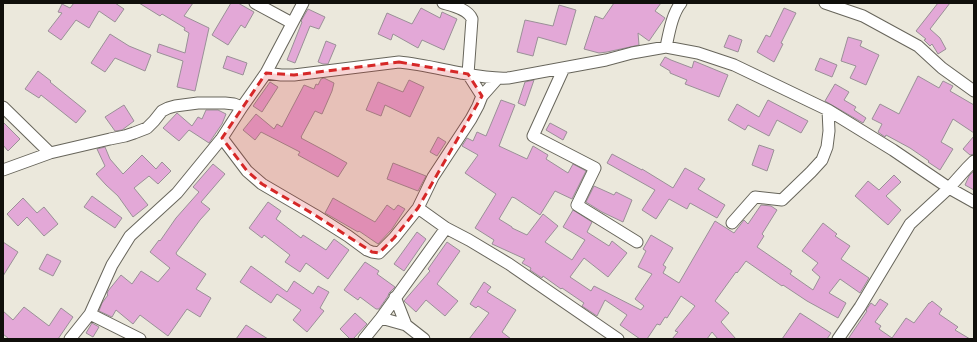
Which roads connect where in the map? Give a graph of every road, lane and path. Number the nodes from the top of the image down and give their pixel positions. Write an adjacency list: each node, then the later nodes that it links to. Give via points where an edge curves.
1 (255, 3): 6 (street)
2 (303, 3): 6 (street)
3 (443, 3): 10 (street, via 463,10 472,19)
4 (681, 3): 7 (street, via 670,28)
5 (825, 3): 12 (street, via 863,16 918,46 942,68)
6 (292, 23): 9 (street)
7 (666, 47): 8 (street); 16 (street, via 734,64)
8 (564, 68): 11 (street); 26 (street, via 532,136 596,168 577,205)
9 (266, 73): 10 (street, via 294,75 399,62); 15 (street)
10 (468, 74): 11 (street); 13 (street)
11 (498, 78): 13 (street)
12 (974, 91)
13 (482, 96): 23 (street, via 471,119 433,177)
14 (3, 107): 18 (street)
15 (242, 107): 17 (street); 18 (street, via 225,103 175,106 162,111 147,128 134,133)
16 (828, 110): 21 (street); 24 (street, via 830,131 822,160 782,200 755,197)
17 (222, 138): 23 (street, via 247,171 262,184 372,252 379,253); 28 (street, via 177,193 130,236 112,265)
18 (50, 153): 20 (street)
19 (974, 161): 21 (street)
20 (3, 170)
21 (949, 188): 22 (street); 36 (street, via 910,224)
22 (974, 202)
23 (418, 208): 25 (street)
24 (732, 223)
25 (446, 228): 27 (street); 35 (street, via 510,264)
26 (637, 242)
27 (395, 297): 29 (street); 30 (street)
28 (90, 314): 31 (street); 32 (street)
29 (380, 318): 30 (street); 33 (street)
30 (406, 325): 34 (street)
31 (70, 339)
32 (140, 339)
33 (364, 339)
34 (424, 339)
35 (618, 339)
36 (838, 339)

